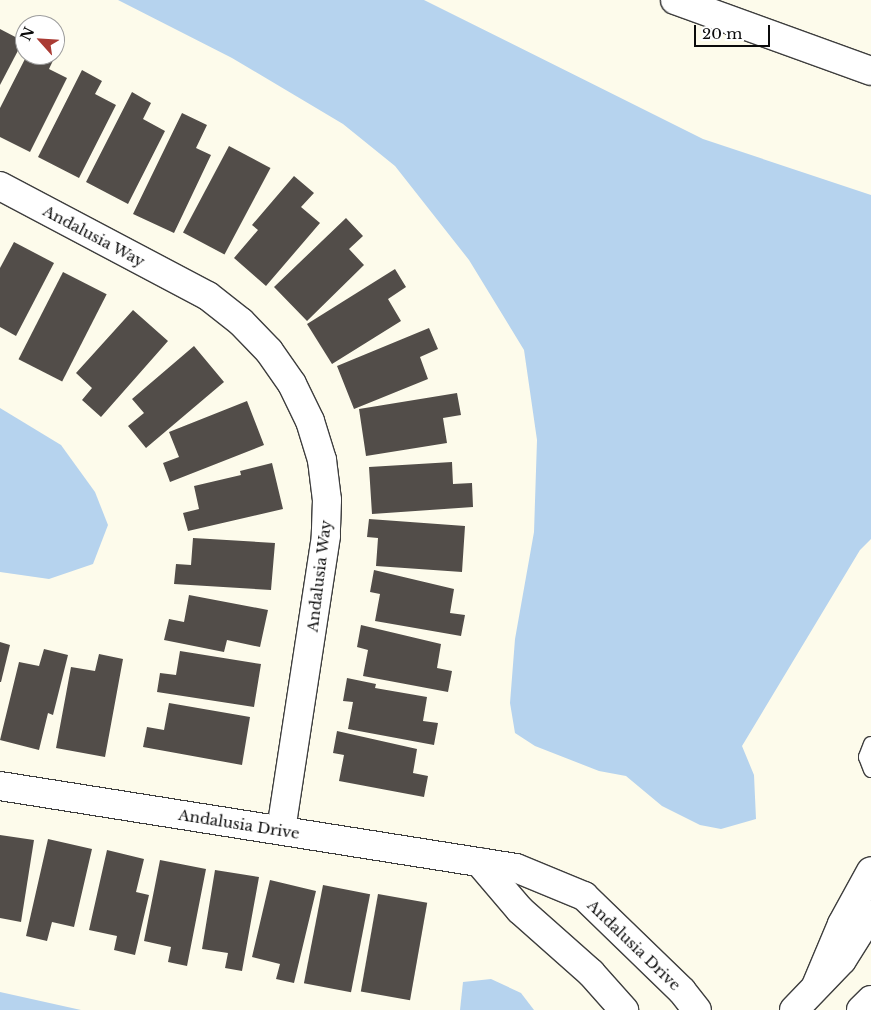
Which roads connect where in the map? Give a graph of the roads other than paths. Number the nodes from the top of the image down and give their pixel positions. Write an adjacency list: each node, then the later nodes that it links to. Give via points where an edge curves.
1 (674, 0): 2 (street)
2 (871, 71)
3 (0, 186): 7 (street, Andalusia Way, via 215,301 269,351 292,384 310,421 322,460 327,500 326,536)
4 (871, 744): 5 (lane, via 866,757)
5 (871, 770)
6 (0, 786): 7 (street, Andalusia Drive)
7 (281, 830): 8 (street, Andalusia Drive)
8 (479, 862): 13 (street, via 520,910 591,973); 14 (street, Andalusia Drive, via 516,868 584,896 682,991)
9 (871, 871): 11 (street, via 842,924)
10 (871, 914): 11 (street, via 842,960)
11 (816, 986): 15 (street)
12 (871, 1000): 16 (street)
13 (624, 1010)
14 (697, 1010)
15 (794, 1010)
16 (861, 1010)

